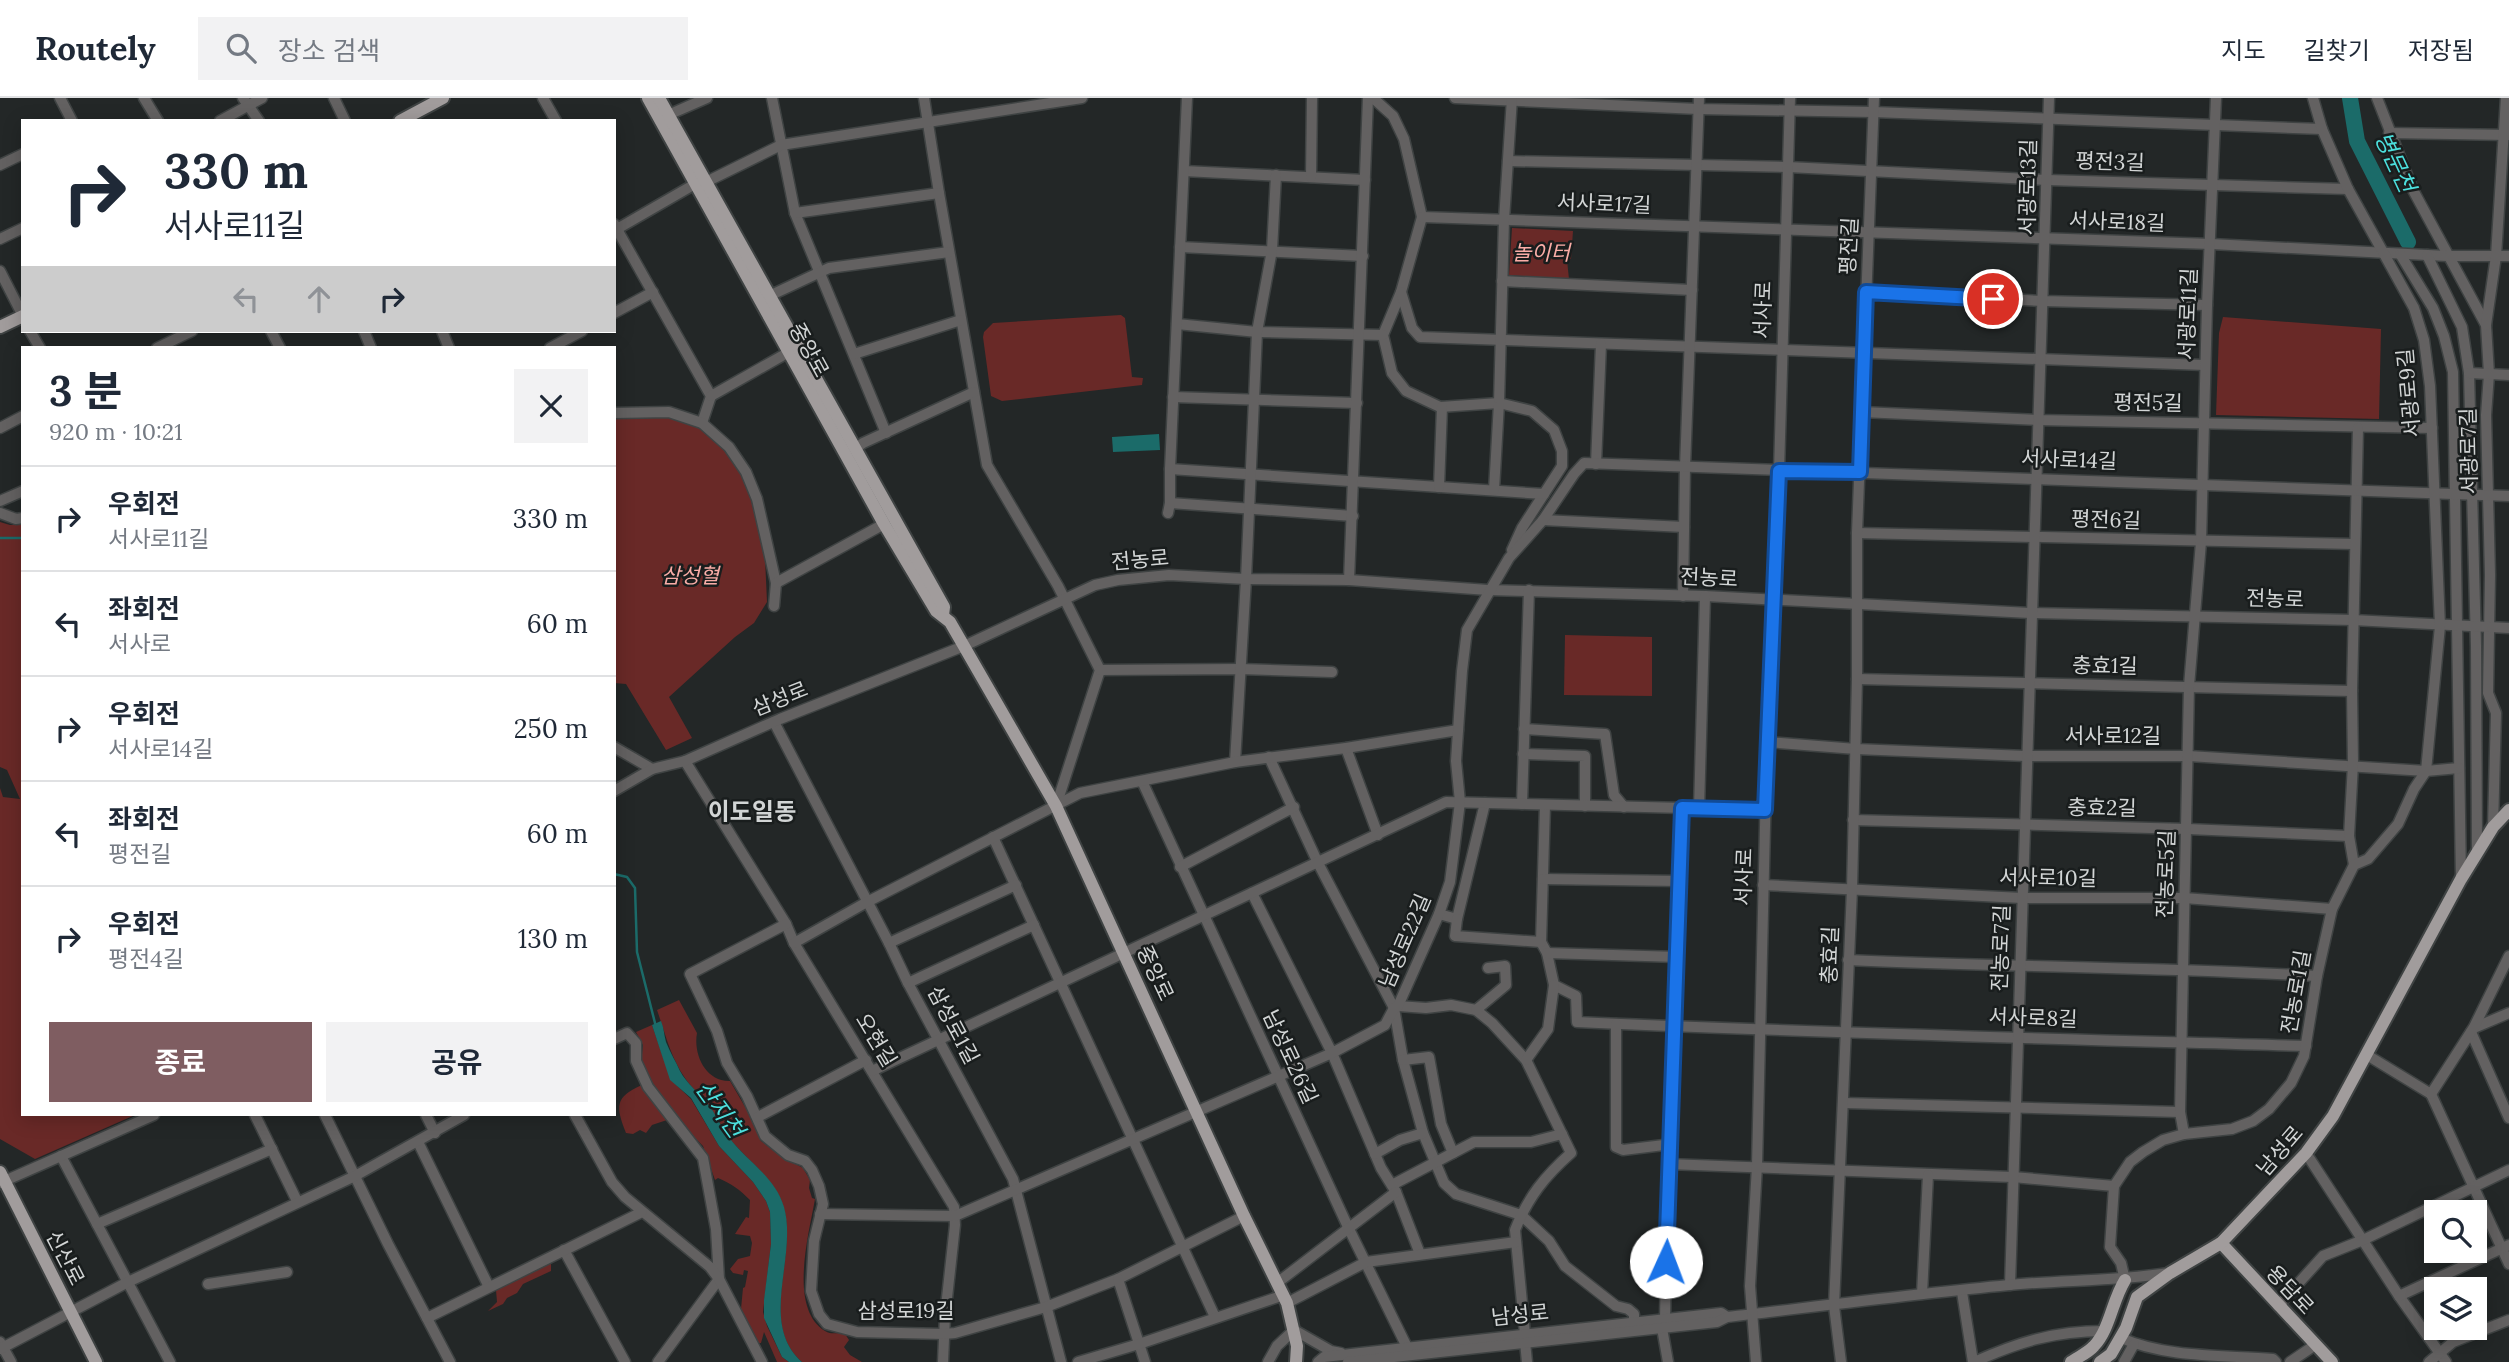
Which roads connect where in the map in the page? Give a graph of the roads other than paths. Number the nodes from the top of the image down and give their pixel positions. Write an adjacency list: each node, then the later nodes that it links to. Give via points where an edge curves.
1 (60, 98): 30 (street)
2 (145, 98): 31 (street)
3 (262, 98): 25 (street)
4 (334, 98): 34 (street)
5 (443, 98): 35 (main road)
6 (543, 98): 36 (street)
7 (648, 98): 55 (main road, 중앙로)
8 (659, 98): 29 (main road, 중앙로)
9 (707, 98): 29 (street)
10 (772, 98): 43 (street)
11 (925, 98): 38 (street)
12 (1082, 98): 38 (street)
13 (1187, 98): 49 (street)
14 (1312, 98): 52 (street)
15 (1370, 98): 53 (street); 60 (street, via 1393,116 1404,139)
16 (1455, 98): 24 (street)
17 (1790, 98): 27 (street, 서사로)
18 (1874, 98): 28 (street, 평전길)
19 (2049, 98): 37 (street, 서광로13길)
20 (2216, 98): 39 (street, 서광로11길)
21 (2313, 98): 40 (street, 서광로9길)
22 (2377, 98): 41 (street, 서광로7길)
23 (2506, 98): 42 (street)
24 (1512, 99): 26 (street); 45 (street)
25 (246, 101): 32 (street); 33 (street)
26 (1699, 104): 27 (street); 47 (street)
27 (1790, 110): 28 (street); 48 (street, 서사로)
28 (1873, 112): 37 (street); 50 (street, 평전길)
29 (668, 115): 55 (main road, 중앙로)
30 (71, 119)
31 (157, 119)
32 (223, 119)
33 (258, 119)
34 (344, 119)
35 (404, 119)
36 (555, 119)
37 (2049, 119): 39 (street); 54 (street, 서광로13길)
38 (928, 124): 43 (street); 58 (street)
39 (2216, 127): 40 (street); 56 (street, 서광로11길)
40 (2322, 129): 57 (street, 서광로9길)
41 (2389, 133): 42 (street); 77 (street, 서광로7길)
42 (2507, 135): 78 (street)
43 (781, 145): 55 (street); 59 (street)
44 (21, 155): 46 (street)
45 (1508, 161): 47 (street, 평전3길); 61 (street)
46 (0, 165)
47 (1696, 167): 48 (street, 평전3길); 63 (street)
48 (1788, 167): 50 (street, 평전3길); 65 (street, 서사로)
49 (1184, 171): 51 (street); 70 (street)
50 (1871, 173): 54 (street, 평전3길); 66 (street, 평전길)
51 (1276, 175): 52 (street); 71 (street)
52 (1311, 177): 53 (street)
53 (1365, 180): 76 (street)
54 (2048, 180): 56 (street, 평전3길); 67 (street, 서광로13길)
55 (701, 183): 62 (street); 87 (main road, 중앙로); 108 (main road, 중앙로)
56 (2213, 184): 57 (street, 평전3길); 69 (street, 서광로11길)
57 (2348, 189): 73 (street, 서광로9길)
58 (939, 193): 59 (street); 72 (street)
59 (795, 213): 81 (street)
60 (1422, 217): 61 (street, 서사로17길); 85 (street)
61 (1504, 220): 63 (street, 서사로17길); 82 (street)
62 (616, 227): 84 (street)
63 (1694, 227): 65 (street, 서사로17길); 83 (street)
64 (21, 229): 68 (street)
65 (1785, 230): 66 (street, 서사로18길); 107 (street, 서사로)
66 (1869, 233): 67 (street, 서사로18길); 86 (street, 평전길)
67 (2046, 239): 69 (street, 서사로18길); 88 (street, 서광로13길)
68 (0, 240)
69 (2211, 244): 73 (street, 서사로18길); 89 (street, 서광로11길)
70 (1180, 247): 71 (street); 94 (street)
71 (1272, 250): 76 (street); 97 (street)
72 (949, 252): 81 (street); 93 (street)
73 (2382, 253): 74 (street, 서사로18길); 130 (street, 서광로9길, via 2413,308 2424,340)
74 (2400, 254): 75 (street, 서사로18길); 151 (street, via 2433,308 2453,372)
75 (2427, 255): 77 (street, 서사로18길); 113 (street, via 2462,327)
76 (1363, 256): 100 (street)
77 (2447, 256): 78 (street, 서사로18길); 95 (street, 서광로7길)
78 (2497, 256): 79 (street, 서사로18길); 95 (street)
79 (2509, 256)
80 (0, 271): 90 (street)
81 (820, 272): 87 (street); 110 (street)
82 (1502, 281): 83 (street); 102 (street)
83 (1692, 290): 106 (street)
84 (653, 292): 91 (street); 117 (street)
85 (1401, 292): 101 (street); 102 (street, via 1412,328 1420,337)
86 (1866, 292): 88 (street); 109 (street, 평전길)
87 (769, 296): 133 (main road, 중앙로)
88 (2043, 301): 89 (street); 111 (street, 서광로13길)
89 (2207, 305): 112 (street, 서광로11길)
90 (21, 312)
91 (616, 312)
92 (21, 317): 96 (main road)
93 (961, 320): 110 (street); 116 (street)
94 (1177, 324): 97 (street); 118 (street)
95 (2486, 325): 114 (street, 서광로7길)
96 (0, 327)
97 (1257, 332): 100 (street); 119 (street)
98 (188, 333): 104 (street)
99 (578, 333): 105 (street)
100 (1360, 334): 101 (street); 120 (street)
101 (1383, 335): 122 (street, via 1392,373 1406,391)
102 (1499, 340): 103 (street); 121 (street)
103 (1601, 344): 106 (street); 134 (street)
104 (161, 346)
105 (554, 346)
106 (1690, 347): 107 (street); 136 (street)
107 (1781, 350): 109 (street); 138 (street, 서사로)
108 (789, 352): 117 (street); 161 (main road, 중앙로)
109 (1864, 352): 111 (street); 123 (street, 평전길)
110 (854, 354): 132 (street)
111 (2041, 360): 112 (street); 126 (street, 서광로13길)
112 (2205, 365): 128 (street, 서광로11길)
113 (2469, 373): 114 (street); 152 (street)
114 (2489, 374): 115 (street); 153 (street, 서광로7길)
115 (2509, 375)
116 (974, 392): 132 (street); 175 (street, via 987,465)
117 (711, 396): 127 (street)
118 (1173, 397): 119 (street); 137 (street)
119 (1254, 402): 120 (street); 141 (street)
120 (1357, 403): 143 (street)
121 (1499, 403): 122 (street); 135 (street, via 1532,411 1554,430); 146 (street)
122 (1442, 407): 145 (street)
123 (1862, 412): 126 (street, 평전5길); 139 (street, 평전길)
124 (616, 413): 127 (street, via 669,412)
125 (21, 417): 131 (street)
126 (2038, 420): 128 (street, 평전5길); 142 (street, 서광로13길)
127 (702, 423): 170 (street, via 729,447 746,472 757,499)
128 (2205, 424): 129 (street, 평전5길); 144 (street, 서광로11길)
129 (2358, 428): 130 (street, 평전5길); 147 (street)
130 (2432, 428): 149 (street, 서광로9길)
131 (0, 429)
132 (886, 433): 133 (street)
133 (855, 449): 180 (main road, 중앙로, via 944,607)
134 (1596, 464): 136 (street); 140 (street, via 1584,463)
135 (1562, 466): 140 (street); 150 (street)
136 (1685, 467): 138 (street); 162 (street)
137 (1170, 469): 141 (street); 156 (street, via 1169,508)
138 (1779, 471): 139 (street, 서사로14길); 176 (street, 서사로)
139 (1860, 472): 142 (street, 서사로14길); 163 (street, 평전길)
140 (1574, 474): 160 (street)
141 (1250, 475): 143 (street); 156 (street)
142 (2037, 478): 144 (street, 서사로14길); 164 (street, 서광로13길)
143 (1354, 481): 145 (street); 158 (street)
144 (2204, 485): 147 (street, 서사로14길); 165 (street, 서광로11길)
145 (1439, 486): 146 (street)
146 (1494, 490): 150 (street)
147 (2358, 491): 149 (street, 서사로14길); 166 (street)
148 (21, 492): 155 (street)
149 (2435, 492): 151 (street, 서사로14길); 183 (street, 서광로9길)
150 (1544, 494): 167 (street)
151 (2455, 494): 152 (street, 서사로14길); 184 (street)
152 (2472, 494): 153 (street, 서사로14길); 185 (street)
153 (2488, 496): 154 (street, 서사로14길); 186 (street, 서광로7길)
154 (2509, 496)
155 (0, 501)
156 (1248, 509): 158 (street); 168 (street)
157 (0, 513): 159 (street)
158 (1353, 516): 169 (street)
159 (21, 518)
160 (1543, 520): 162 (street); 167 (street)
161 (884, 524): 170 (street); 180 (main road, 중앙로, via 936,611)
162 (1684, 527): 173 (street)
163 (1857, 533): 164 (street, 평전6길); 177 (street, 평전길)
164 (2034, 537): 165 (street, 평전6길); 179 (street, 서광로13길)
165 (2201, 542): 166 (street, 평전6길); 181 (street, 서광로11길)
166 (2354, 544): 182 (street)
167 (1509, 558): 171 (street)
168 (1246, 579): 169 (street, 전농로); 175 (street, 전농로, via 1169,575 1118,580 1095,584); 189 (street)
169 (1349, 580): 171 (street, 전농로)
170 (776, 583): 178 (street)
171 (1488, 590): 172 (street, 전농로); 200 (street, 남성로22길, via 1467,630)
172 (1529, 590): 173 (street, 전농로); 199 (street)
173 (1683, 596): 174 (street, 전농로)
174 (1705, 596): 176 (street, 전농로); 226 (street)
175 (1063, 599): 188 (street, 전농로); 190 (street)
176 (1772, 600): 177 (street, 전농로); 201 (street, 서사로)
177 (1857, 605): 179 (street, 전농로); 192 (street, 충효길)
178 (774, 606)
179 (2031, 613): 181 (street, 전농로); 193 (street, 전농로7길)
180 (943, 615): 188 (main road, 중앙로)
181 (2196, 616): 182 (street, 전농로); 194 (street, 전농로5길)
182 (2353, 620): 183 (street, 전농로); 195 (street)
183 (2440, 626): 184 (street, 전농로); 214 (street, 전농로1길)
184 (2457, 627): 185 (street, 전농로); 212 (street)
185 (2475, 627): 186 (street, 전농로); 236 (street)
186 (2490, 628): 187 (street, 전농로); 196 (street, 서광로7길, via 2488,693)
187 (2509, 628)
188 (964, 646): 198 (street, 삼성로); 221 (main road, 중앙로)
189 (1240, 669): 190 (street); 191 (street); 210 (street)
190 (1100, 670): 221 (street)
191 (1332, 672)
192 (1857, 679): 193 (street, 충효1길); 204 (street, 충효길)
193 (2029, 684): 194 (street, 충효1길); 207 (street, 전농로7길)
194 (2189, 686): 195 (street, 충효1길); 206 (street, 전농로5길)
195 (2352, 691): 211 (street)
196 (2496, 713): 197 (street); 231 (street, 서광로7길)
197 (2509, 713)
198 (774, 722): 209 (street, 삼성로); 249 (street, 삼성로1길)
199 (1524, 729): 205 (street); 224 (street, via 1605,734 1614,795)
200 (1458, 730): 203 (street); 217 (street, 남성로22길)
201 (1767, 743): 204 (street, 서사로12길); 227 (street, 서사로)
202 (616, 748): 213 (street)
203 (1346, 748): 208 (street); 233 (street)
204 (1856, 749): 207 (street, 서사로12길); 229 (street, 충효길)
205 (1523, 754): 219 (street); 222 (street, via 1585,757)
206 (2189, 755): 207 (street, 서사로12길); 211 (street, 서사로12길); 232 (street, 전농로5길)
207 (2026, 756): 230 (street, 전농로7길)
208 (1269, 757): 210 (street); 223 (street)
209 (685, 761): 213 (street, 삼성로); 254 (street, 오현길)
210 (1235, 762): 215 (street)
211 (2353, 764): 214 (street, 서사로12길); 234 (street)
212 (2459, 768): 214 (street, 서사로12길); 241 (street)
213 (652, 769): 216 (street, 삼성로)
214 (2426, 771): 238 (street, 전농로1길, via 2398,824 2368,859)
215 (1142, 781): 221 (street, via 1080,793); 239 (street, 남성로26길)
216 (616, 791)
217 (1460, 802): 218 (street); 233 (street, via 1446,802); 252 (street, 남성로22길, via 1450,882)
218 (1485, 803): 219 (street); 253 (street)
219 (1522, 804): 220 (street)
220 (1545, 805): 222 (street); 240 (street)
221 (1056, 806): 235 (street); 259 (main road, 중앙로)
222 (1585, 806): 224 (street)
223 (1294, 807): 237 (street); 239 (street)
224 (1624, 807): 225 (street)
225 (1682, 808): 226 (street); 242 (street)
226 (1699, 809): 227 (street)
227 (1765, 810): 244 (street, 서사로)
228 (2509, 810): 231 (main road, 남성로)
229 (1853, 820): 230 (street, 충효2길); 245 (street, 충효길)
230 (2024, 826): 232 (street, 충효2길); 247 (street, 전농로7길)
231 (2493, 827): 236 (main road, 남성로)
232 (2188, 829): 234 (street, 충효2길); 248 (street, 전농로5길)
233 (1378, 835): 237 (street)
234 (2349, 836): 238 (street)
235 (993, 837): 243 (street); 249 (street)
236 (2477, 853): 241 (main road, 남성로)
237 (1318, 863): 246 (street); 271 (street)
238 (2354, 865): 250 (street, 전농로1길)
239 (1180, 867): 251 (street, 남성로26길)
240 (1543, 878): 242 (street); 256 (street)
241 (2462, 879): 285 (main road, 남성로)
242 (1680, 881): 262 (street)
243 (1016, 885): 255 (street); 258 (street)
244 (1763, 885): 245 (street, 서사로10길); 276 (street, 서사로)
245 (1852, 889): 247 (street, 서사로10길); 263 (street, 충효길)
246 (1252, 893): 251 (street); 284 (street)
247 (2022, 898): 248 (street, 서사로10길); 264 (street, 전농로7길)
248 (2184, 898): 250 (street, 서사로10길); 266 (street, 전농로5길)
249 (867, 902): 257 (street); 258 (street, 삼성로1길)
250 (2332, 909): 267 (street, 전농로1길)
251 (1202, 914): 259 (street); 290 (street, 남성로26길)
252 (1439, 914): 253 (street); 271 (street, 남성로22길)
253 (1457, 919): 256 (street, via 1455,936)
254 (786, 924): 257 (street, 오현길); 302 (street, 삼성로19길, via 690,974 731,1072)
255 (1034, 925): 268 (street); 269 (street)
256 (1541, 942): 260 (street)
257 (794, 943): 286 (street, 오현길)
258 (889, 943): 268 (street, 삼성로1길)
259 (1124, 952): 269 (street); 295 (main road, 중앙로)
260 (1547, 953): 262 (street); 270 (street)
261 (2509, 956): 277 (street)
262 (1678, 957): 275 (street)
263 (1848, 960): 264 (street); 278 (street, 충효길)
264 (2020, 967): 266 (street); 279 (street, 전농로7길)
265 (1489, 968): 272 (street, via 1505,966 1506,985)
266 (2182, 968): 267 (street); 282 (street, 전농로5길)
267 (2317, 976): 283 (street, 전농로1길)
268 (908, 983): 281 (street, 삼성로1길)
269 (1060, 983): 281 (street); 308 (street)
270 (1554, 985): 274 (street, 서사로8길, via 1576,996 1577,1023); 288 (street, via 1548,1029)
271 (1396, 1007): 272 (street, via 1451,1005); 284 (street, via 1385,1025); 287 (street, 남성로22길)
272 (1476, 1010): 288 (street)
273 (2509, 1013): 277 (street)
274 (1616, 1024): 275 (street, 서사로8길); 310 (street, via 1616,1147)
275 (1676, 1027): 276 (street, 서사로8길); 310 (street)
276 (1759, 1030): 278 (street, 서사로8길); 318 (street, 서사로)
277 (2472, 1030): 291 (street); 303 (street)
278 (1847, 1034): 279 (street, 서사로8길); 292 (street, 충효길)
279 (2018, 1036): 282 (street, 서사로8길); 293 (street, 전농로7길)
280 (616, 1037): 348 (street, via 627,1033 635,1039 636,1061 648,1087 703,1158 715,1220)
281 (938, 1038): 289 (street); 327 (street, 삼성로1길)
282 (2182, 1042): 283 (street, 서사로8길); 294 (street, 전농로5길)
283 (2306, 1046): 307 (street, 전농로1길, via 2291,1083 2253,1121 2232,1129)
284 (1332, 1053): 290 (street); 314 (street)
285 (2367, 1055): 291 (street); 313 (main road, 남성로)
286 (866, 1060): 289 (street, 오현길); 302 (street)
287 (1403, 1060): 305 (street, 남성로22길); 312 (street, via 1429,1058 1441,1124)
288 (1526, 1060): 306 (street)
289 (872, 1071): 333 (street, 오현길, via 954,1207)
290 (1278, 1077): 295 (street); 336 (street, 남성로26길)
291 (2431, 1094): 326 (street)
292 (1844, 1103): 293 (street); 320 (street, 충효길)
293 (2015, 1109): 294 (street); 323 (street, 전농로7길)
294 (2180, 1112): 307 (street, 전농로5길)
295 (1197, 1113): 308 (street); 334 (main road, 중앙로)
296 (152, 1116): 315 (street)
297 (256, 1116): 311 (street)
298 (325, 1116): 322 (street)
299 (426, 1116): 304 (street)
300 (462, 1116): 304 (street)
301 (576, 1116): 330 (street, via 612,1182)
302 (758, 1118): 331 (street, 삼성로19길, via 769,1141 813,1170 822,1197)
303 (2509, 1118)
304 (435, 1133): 309 (street)
305 (1423, 1133): 314 (street); 316 (street, 남성로22길)
306 (1562, 1134): 312 (street, via 1531,1142 1474,1142); 332 (street, via 1571,1153 1546,1175)
307 (2184, 1134): 325 (street, 전농로1길, via 2143,1152)
308 (1134, 1140): 327 (street); 340 (street)
309 (418, 1142): 322 (street); 355 (street)
310 (1672, 1144): 317 (street)
311 (272, 1149): 329 (street); 335 (street)
312 (1453, 1153): 316 (street)
313 (2306, 1153): 337 (street); 339 (main road, 남성로)
314 (1375, 1154): 328 (street)
315 (61, 1156): 324 (street); 335 (street)
316 (1436, 1163): 328 (street); 332 (street, 남성로22길, via 1444,1183 1456,1194)
317 (1668, 1164): 318 (street); 369 (street)
318 (1757, 1166): 320 (street); 364 (street, 서사로)
319 (2509, 1170): 326 (street)
320 (1841, 1171): 321 (street); 360 (street, 충효길)
321 (1928, 1175): 323 (street); 357 (street)
322 (355, 1176): 329 (street); 366 (street)
323 (2013, 1177): 325 (street); 354 (street, 전농로7길)
324 (2, 1179): 363 (main road, 신산로)
325 (2114, 1186): 350 (street, via 2110,1247)
326 (2473, 1186): 337 (street); 341 (street)
327 (1016, 1189): 333 (street); 362 (street, 삼성로1길)
328 (1394, 1189): 336 (street); 343 (street)
329 (297, 1201): 351 (street)
330 (642, 1212): 342 (street); 348 (street, via 704,1261)
331 (820, 1214): 333 (street); 372 (street, 삼성로19길, via 811,1285 822,1320 857,1332)
332 (1521, 1215): 338 (street); 368 (street, 남성로22길, via 1549,1241 1565,1266 1616,1306 1628,1309)
333 (955, 1216): 372 (street)
334 (1244, 1216): 340 (street, 삼성로19길); 352 (main road, 중앙로)
335 (97, 1224): 351 (street)
336 (1348, 1227): 344 (street, 남성로26길); 352 (street)
337 (2363, 1240): 358 (street); 361 (street, via 2323,1256)
338 (1516, 1242): 343 (street); 373 (street)
339 (2221, 1243): 347 (main road, 남성로); 361 (main road, 용담로)
340 (1183, 1246): 349 (street, 삼성로19길); 365 (street)
341 (2505, 1247): 345 (street); 358 (street)
342 (564, 1250): 355 (street); 387 (street)
343 (1420, 1254): 344 (street)
344 (1366, 1262): 359 (street); 380 (street, 남성로26길)
345 (2509, 1264)
346 (287, 1272): 353 (street)
347 (2170, 1273): 350 (street, 남성로); 374 (main road, via 2137,1297)
348 (719, 1279): 388 (street); 389 (street)
349 (1118, 1279): 362 (street, 삼성로19길); 375 (street)
350 (2125, 1280): 354 (street, 남성로); 371 (main road)
351 (128, 1282): 363 (street); 385 (street)
352 (1278, 1283): 359 (main road, 중앙로)
353 (208, 1284)
354 (2010, 1285): 356 (street, 남성로)
355 (489, 1287): 366 (street)
356 (1962, 1292): 357 (street, 남성로); 401 (street)
357 (1922, 1294): 360 (street, 남성로)
358 (2399, 1296): 379 (street)
359 (1286, 1299): 365 (street); 370 (main road, 중앙로)
360 (1834, 1306): 364 (street, 남성로); 400 (street)
361 (2278, 1306): 377 (main road, 용담로)
362 (1046, 1307): 372 (street, 삼성로19길); 391 (street, 삼성로1길)
363 (71, 1313): 378 (street); 384 (main road, 신산로)
364 (1751, 1314): 369 (street, 남성로, via 1727,1317 1721,1313); 399 (street, 서사로)
365 (1215, 1317): 375 (street)
366 (427, 1318): 386 (street)
367 (2509, 1320): 379 (street, via 2453,1342)
368 (1634, 1322): 369 (street, 남성로); 373 (street, 남성로)
369 (1664, 1323): 373 (street, 남성로); 398 (street)
370 (1293, 1330): 381 (street); 394 (street); 395 (main road, 중앙로)
371 (2104, 1331): 401 (street, via 2040,1336); 402 (main road, via 2093,1347)
372 (944, 1334): 390 (street)
373 (1525, 1338): 380 (street, 남성로); 397 (street)
374 (2121, 1338): 376 (street); 403 (main road)
375 (1139, 1344): 392 (street); 393 (street)
376 (2134, 1344): 382 (street); 404 (street)
377 (2315, 1345): 406 (street); 407 (main road, 용담로)
378 (1, 1346): 383 (street)
379 (2438, 1354): 408 (street); 409 (street)
380 (1409, 1355): 381 (street, 남성로)
381 (1348, 1358): 396 (street, 남성로, via 1325,1357)
382 (2240, 1359): 405 (street)
383 (11, 1362)
384 (96, 1362)
385 (170, 1362)
386 (450, 1362)
387 (625, 1362)
388 (658, 1362)
389 (762, 1362)
390 (943, 1362)
391 (1060, 1362)
392 (1078, 1362)
393 (1145, 1362)
394 (1268, 1362)
395 (1296, 1362)
396 (1318, 1362)
397 (1527, 1362)
398 (1668, 1362)
399 (1756, 1362)
400 (1841, 1362)
401 (1974, 1362)
402 (2071, 1362)
403 (2100, 1362)
404 (2123, 1362)
405 (2276, 1362)
406 (2290, 1362)
407 (2332, 1362)
408 (2429, 1362)
409 (2446, 1362)

